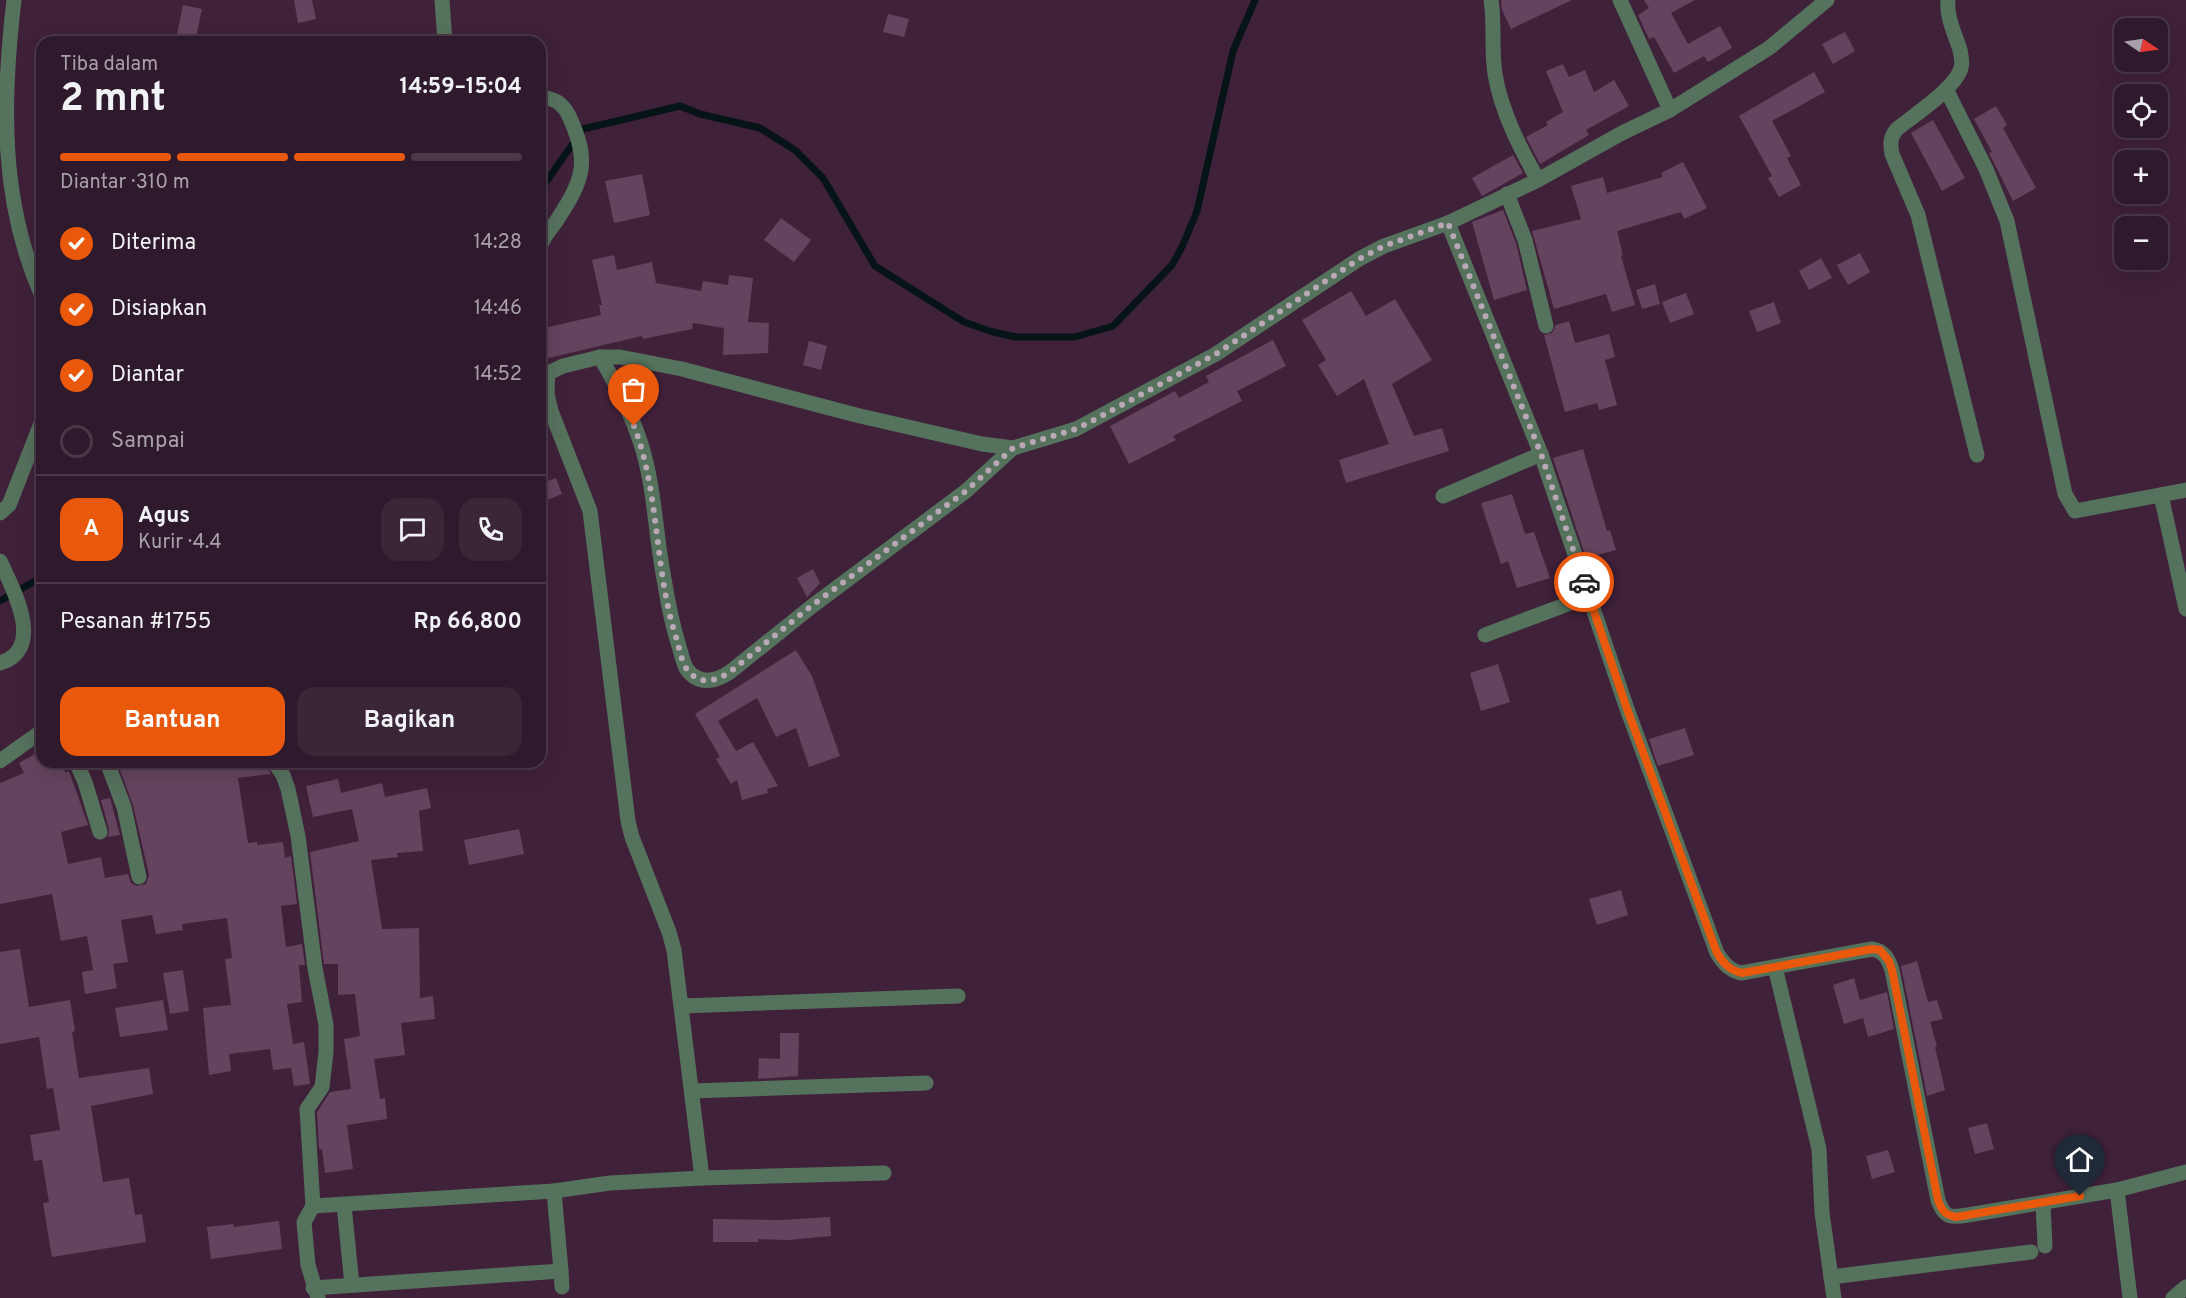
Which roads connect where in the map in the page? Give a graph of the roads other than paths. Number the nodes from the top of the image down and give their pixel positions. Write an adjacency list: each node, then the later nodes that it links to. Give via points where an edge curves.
1 (14, 0): 15 (street, via 3,102 4,173 15,232)
2 (442, 0): 7 (street)
3 (1491, 0): 11 (street, via 1495,73 1520,148)
4 (1620, 0): 10 (street)
5 (1827, 0): 10 (street, via 1768,48)
6 (1948, 0): 8 (street, via 1962,56 1957,78)
7 (445, 36)
8 (1946, 89): 23 (street, via 1897,129 1890,143 1918,215); 25 (street, via 2007,221 2065,494 2075,511)
9 (546, 98): 14 (street, via 563,105 576,131 582,156 580,180)
10 (1670, 110): 11 (street)
11 (1538, 180): 12 (street)
12 (1507, 194): 13 (street); 16 (street, via 1525,240)
13 (1448, 223): 21 (street, via 1359,259 1216,354 1076,429); 22 (street)
14 (546, 237)
15 (36, 282)
16 (1546, 326)
17 (600, 357): 18 (street); 21 (street, via 682,369 856,415); 21 (street, via 619,388 641,445 670,616 686,668 703,681 719,679 730,672 966,491)
18 (546, 374)
19 (546, 390): 42 (street, via 590,511 628,821 669,932)
20 (36, 436): 27 (street, via 9,505)
21 (1013, 448)
22 (1541, 454): 26 (street); 29 (street)
23 (1977, 455)
24 (2186, 490): 25 (street)
25 (2161, 495): 30 (street)
26 (1443, 496)
27 (0, 513)
28 (0, 561): 32 (street, via 22,612 24,629 18,652)
29 (1589, 596): 31 (street); 40 (street, via 1717,953 1732,971)
30 (2186, 609)
31 (1485, 635)
32 (0, 663)
33 (36, 735): 34 (street)
34 (0, 761)
35 (79, 768): 38 (street)
36 (109, 768): 39 (street, via 124,807)
37 (278, 768): 52 (street, via 290,798 326,1025 322,1087 307,1109)
38 (100, 832)
39 (139, 877)
40 (1775, 967): 50 (street, via 1872,949 1886,955 1942,1211 1956,1217); 56 (street, via 1819,1149 1822,1214)
41 (958, 996): 42 (street)
42 (682, 1006): 44 (street)
43 (927, 1083): 44 (street)
44 (692, 1091): 47 (street)
45 (2186, 1172): 48 (street)
46 (884, 1173): 47 (street)
47 (702, 1178): 49 (street)
48 (2117, 1190): 50 (street); 62 (street)
49 (554, 1191): 51 (street); 55 (street)
50 (2043, 1203): 53 (street)
51 (345, 1205): 52 (street); 57 (street)
52 (313, 1206): 60 (street, via 304,1222 307,1258)
53 (2045, 1246)
54 (2031, 1252): 56 (street)
55 (561, 1271): 57 (street); 58 (street)
56 (1831, 1277): 61 (street)
57 (352, 1285): 60 (street)
58 (562, 1287)
59 (2186, 1287): 63 (street)
60 (316, 1293)
61 (1834, 1298)
62 (2130, 1298)
63 (2173, 1298)

